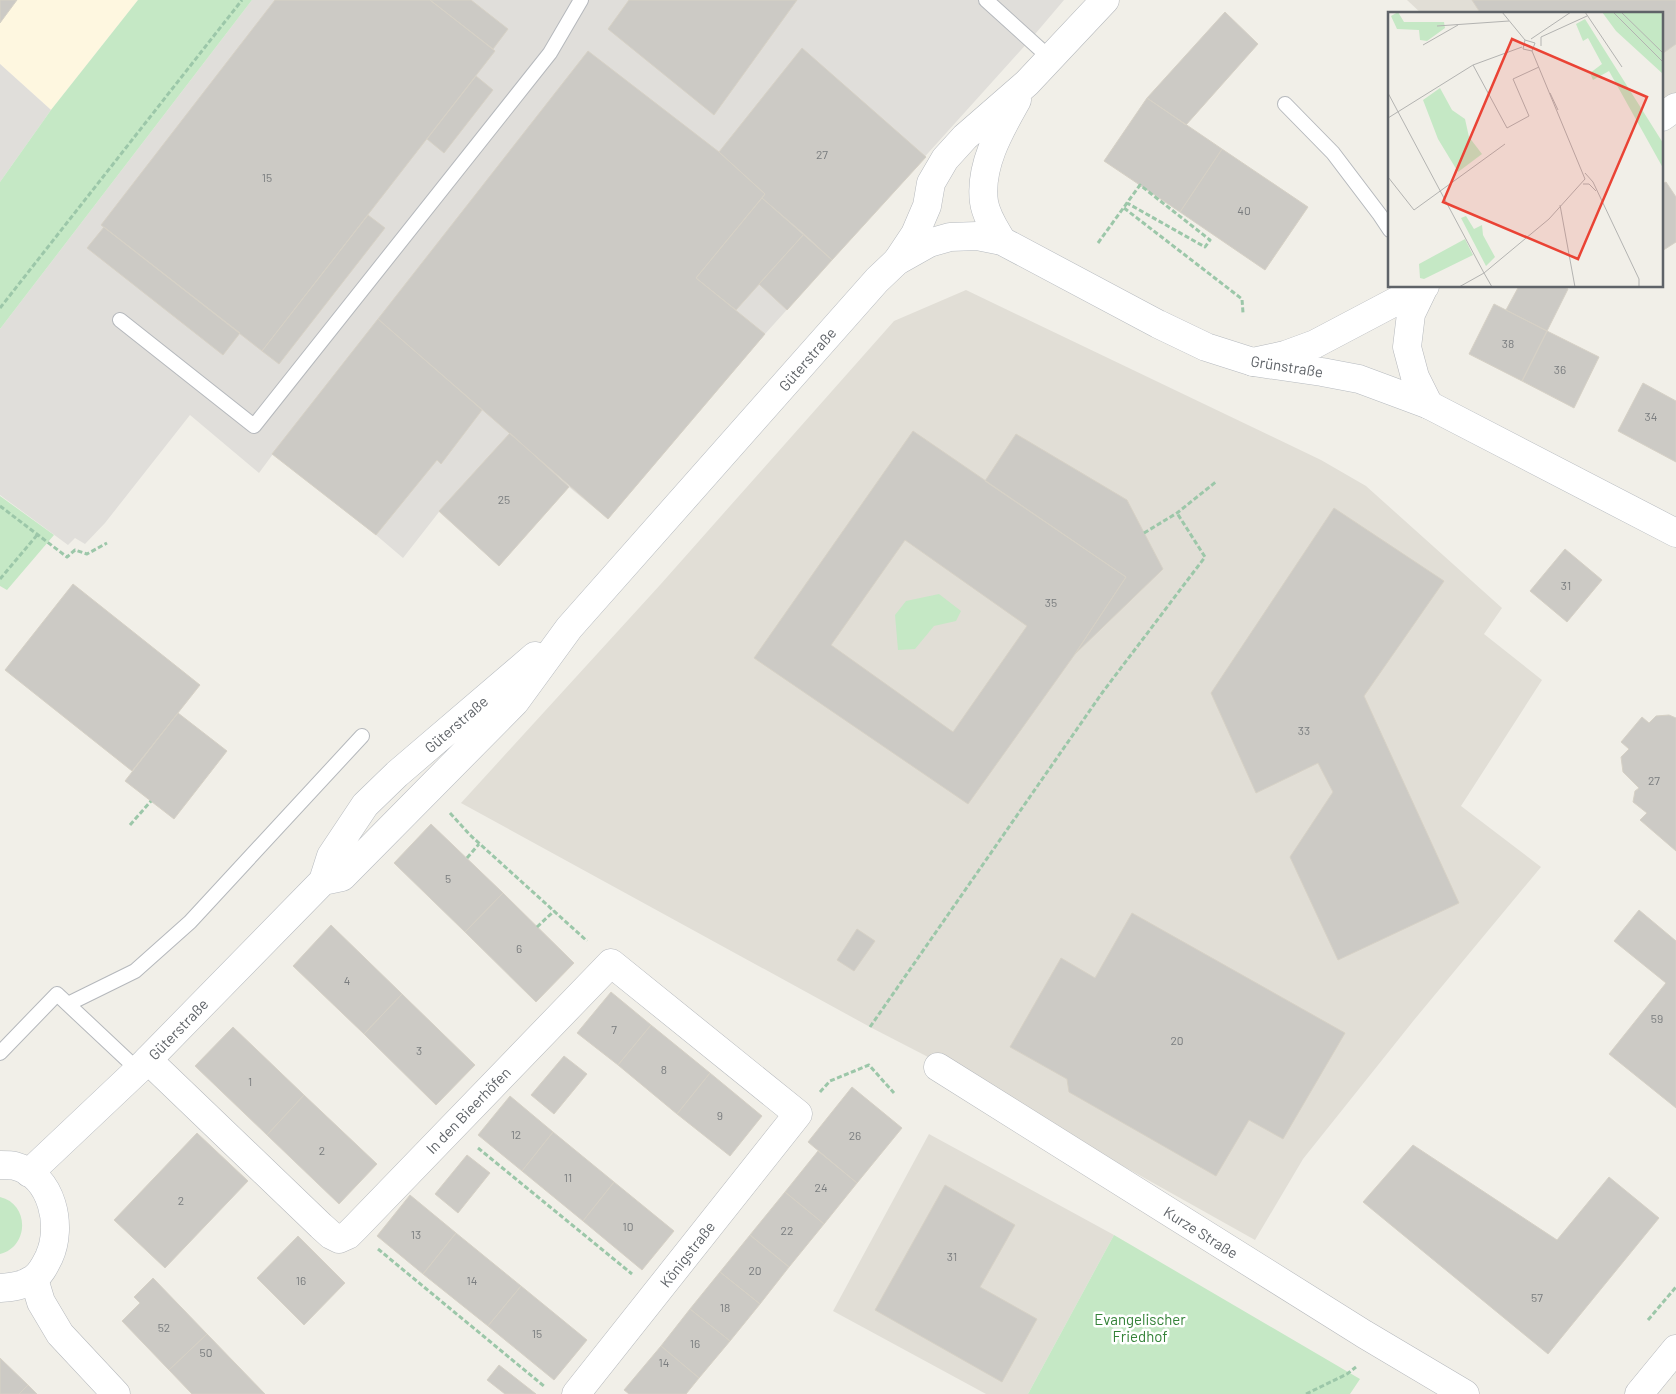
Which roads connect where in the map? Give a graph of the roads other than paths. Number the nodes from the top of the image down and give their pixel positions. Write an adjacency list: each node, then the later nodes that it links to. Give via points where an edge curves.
1 (581, 0): 14 (lane, via 550,53 254,426)
2 (986, 0): 4 (lane)
3 (1105, 0): 4 (street, Güterstraße)
4 (1050, 58): 5 (street, Güterstraße)
5 (1027, 84): 10 (street, Güterstraße, via 992,148 985,176 984,204); 11 (street, Güterstraße, via 965,137 945,159 931,183 927,206 915,234)
6 (1284, 104): 9 (lane, via 1333,152)
7 (1676, 107): 8 (street)
8 (1664, 116)
9 (1388, 227)
10 (1002, 241): 11 (street, Grünstraße, via 977,236 950,237 929,243); 15 (street, Grünstraße, via 1206,348)
11 (896, 261): 21 (street, Güterstraße, via 569,628 515,702 342,877 323,881)
12 (1420, 288): 15 (street, via 1315,344)
13 (1423, 288): 16 (street, via 1411,314 1407,347)
14 (120, 320)
15 (1253, 362): 16 (street, Grünstraße, via 1359,379)
16 (1429, 405): 17 (street, Grünstraße)
17 (1676, 532)
18 (362, 736): 19 (lane, via 190,922 135,971)
19 (68, 1004): 20 (lane, via 57,994); 21 (lane)
20 (0, 1053)
21 (143, 1065): 23 (street, In den Bieerhöfen, via 339,1239 356,1227 611,963); 25 (street, Güterstraße)
22 (938, 1067): 31 (street, Kurze Straße)
23 (798, 1114): 30 (street, Königstraße)
24 (0, 1165): 25 (street)
25 (29, 1173): 26 (street, via 47,1194 56,1221 51,1253)
26 (34, 1279): 27 (street, via 18,1286); 29 (street, via 41,1302 60,1334)
27 (0, 1288)
28 (1676, 1349): 32 (street)
29 (116, 1394)
30 (576, 1394)
31 (1465, 1394)
32 (1639, 1394)

